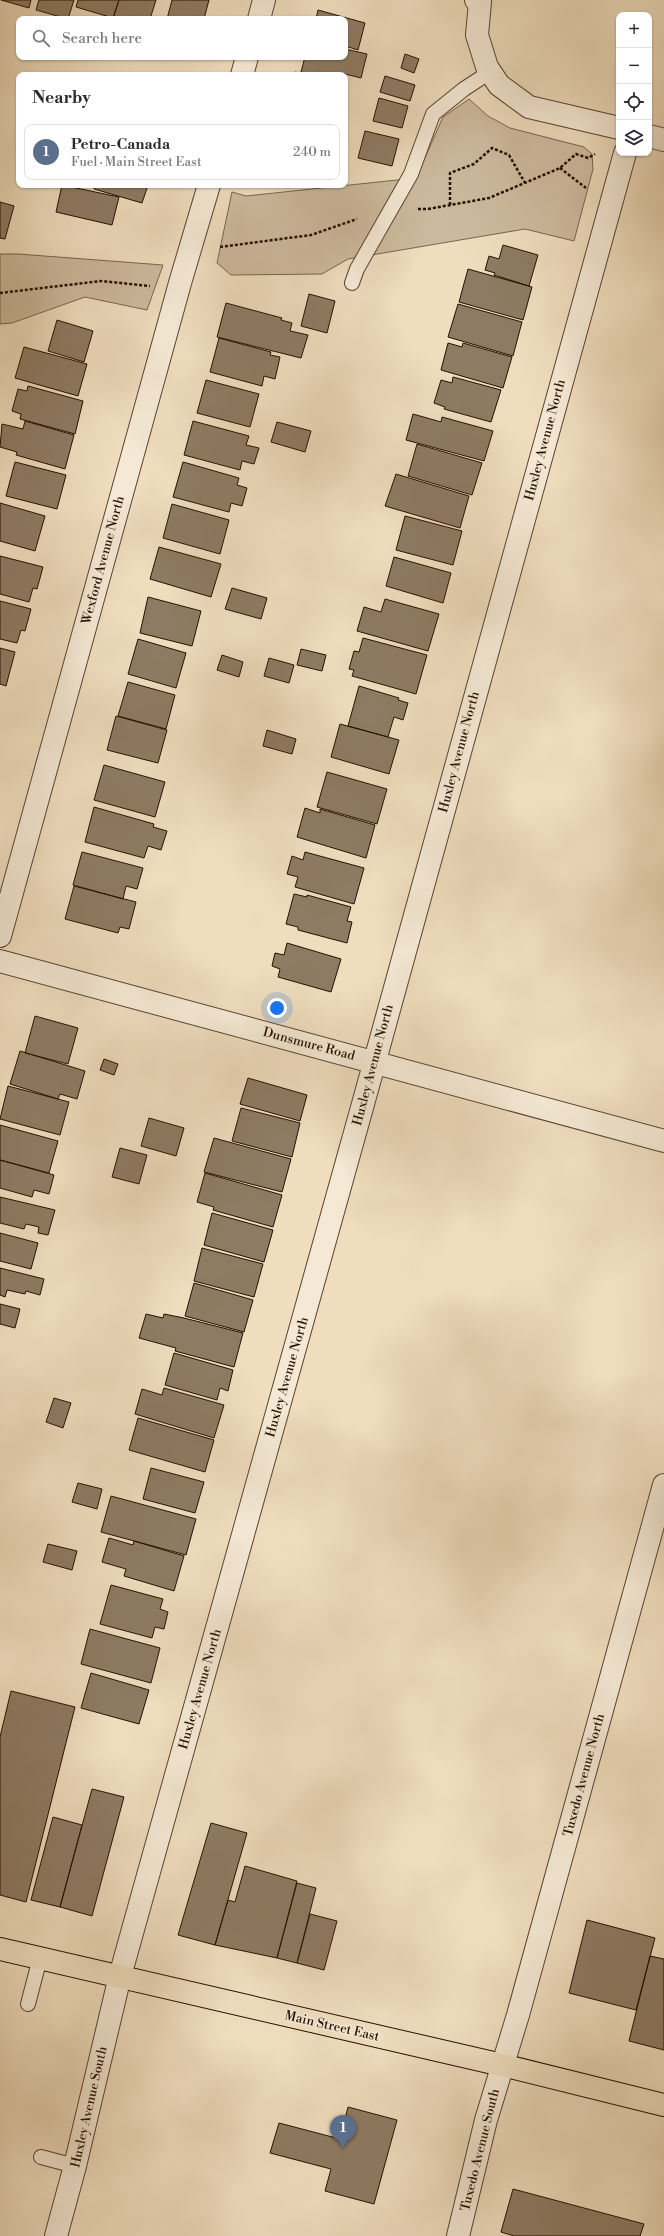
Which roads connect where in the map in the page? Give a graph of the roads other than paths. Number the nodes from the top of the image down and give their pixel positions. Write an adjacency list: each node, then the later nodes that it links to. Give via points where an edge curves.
1 (264, 0): 3 (street)
2 (479, 1): 6 (street, via 477,35 481,54)
3 (259, 16)
4 (246, 60): 5 (street)
5 (243, 72)
6 (490, 72): 7 (street, via 499,85 529,107); 12 (lane, via 433,114 411,174 357,269)
7 (616, 127)
8 (652, 137): 9 (street)
9 (664, 140)
10 (624, 156): 15 (street, Huxley Avenue North)
11 (208, 188): 13 (street, Wexford Avenue North)
12 (352, 283)
13 (0, 936)
14 (0, 961): 15 (street, Dunsmure Road)
15 (374, 1062): 16 (street, Dunsmure Road); 20 (street, Huxley Avenue North)
16 (664, 1141)
17 (664, 1485): 22 (street, Tuxedo Avenue North)
18 (0, 1949): 19 (main road, Main Street East)
19 (40, 1958): 20 (main road, Main Street East); 21 (lane)
20 (120, 1976): 22 (main road, Main Street East); 25 (street, Huxley Avenue South)
21 (28, 2004)
22 (502, 2065): 23 (main road, Main Street East); 27 (street, Tuxedo Avenue South)
23 (664, 2105)
24 (41, 2157): 25 (lane)
25 (75, 2166): 26 (street, Huxley Avenue South)
26 (56, 2236)
27 (458, 2236)

